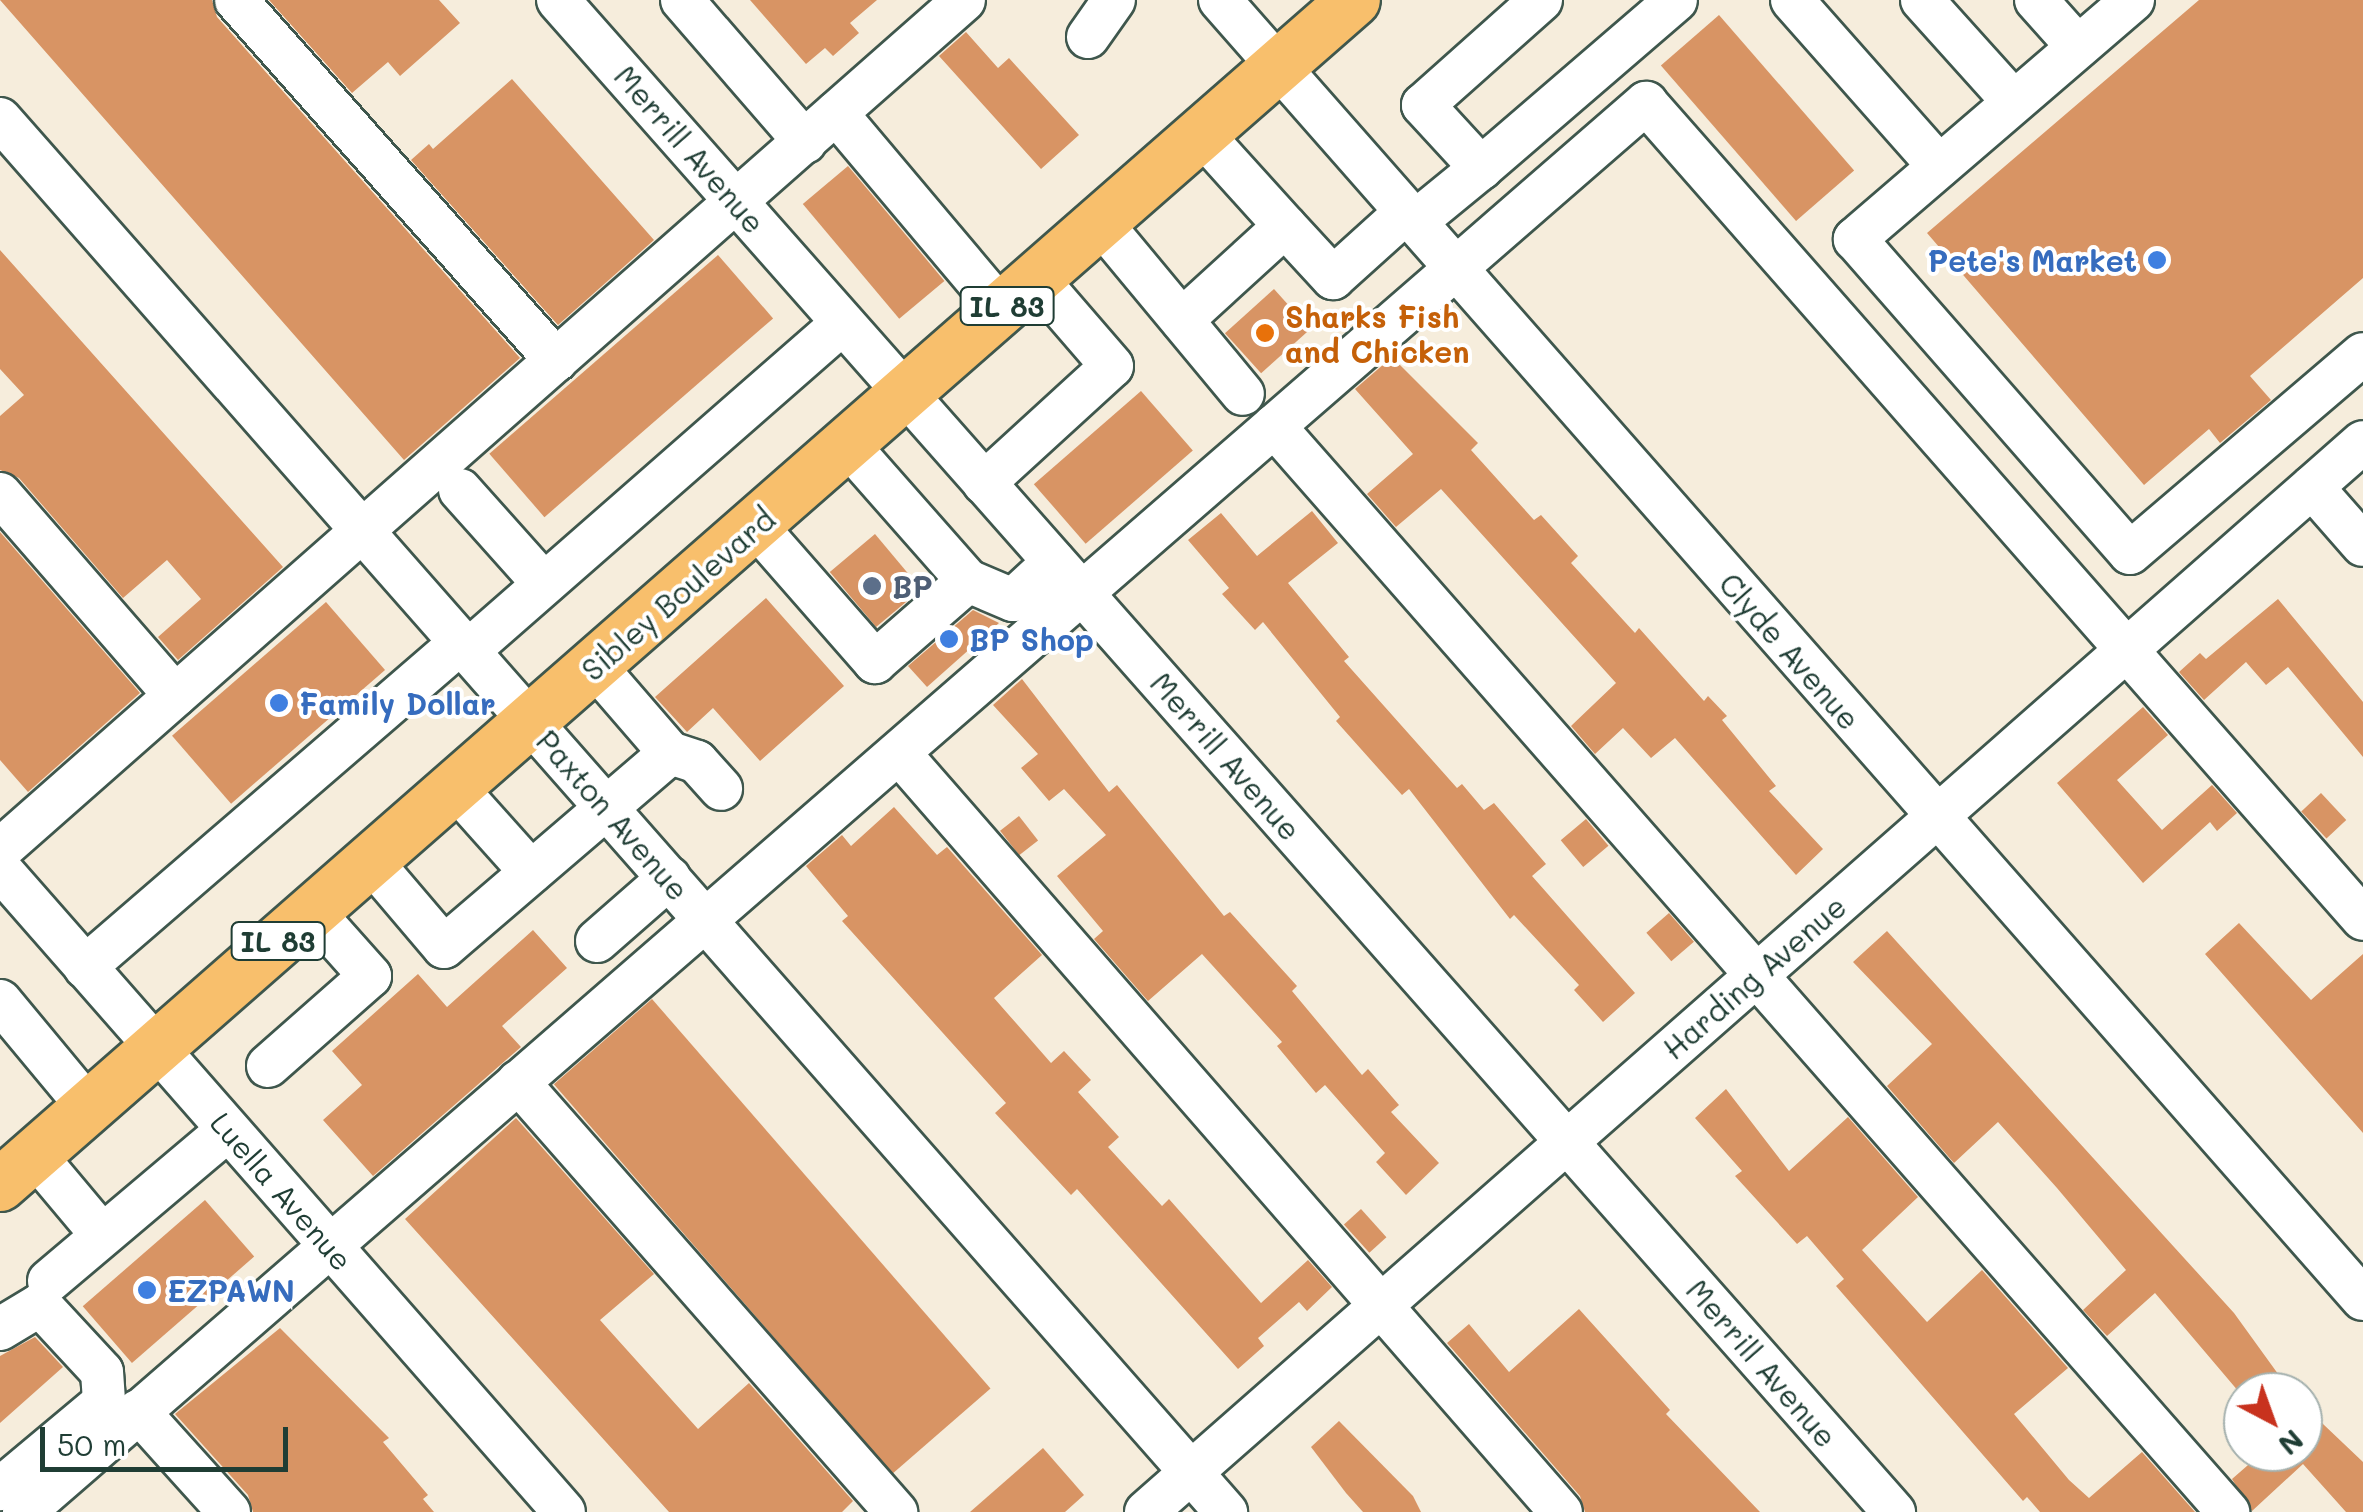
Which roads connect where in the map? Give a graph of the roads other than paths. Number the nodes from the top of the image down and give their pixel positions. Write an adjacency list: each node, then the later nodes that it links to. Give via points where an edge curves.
1 (236, 0): 33 (street)
2 (558, 0): 24 (street, Merrill Avenue)
3 (682, 0): 21 (street)
4 (964, 0): 18 (street)
5 (1114, 0): 14 (street)
6 (1220, 0): 16 (street, Clyde Avenue)
7 (1354, 0): 16 (main road, Sibley Boulevard / IL 83)
8 (1541, 0): 23 (street, via 1423,105)
9 (1676, 0): 23 (street)
10 (1792, 0): 22 (street)
11 (1922, 0): 17 (street)
12 (2036, 0): 15 (street)
13 (2132, 0): 15 (street)
14 (1088, 37)
15 (2078, 47): 17 (street)
16 (1278, 66): 20 (main road, Sibley Boulevard / IL 83); 25 (street, Clyde Avenue)
17 (2014, 102): 22 (street)
18 (836, 113): 21 (street); 29 (street)
19 (0, 118): 44 (street, Paxton Avenue)
20 (1202, 134): 26 (main road, Sibley Boulevard / IL 83); 27 (street)
21 (804, 142): 24 (street)
22 (1940, 166): 32 (street, via 1855,239 2130,553)
23 (1481, 168): 25 (street)
24 (736, 202): 31 (street, Merrill Avenue); 33 (street)
25 (1411, 217): 27 (street, via 1333,278); 28 (street, Clyde Avenue)
26 (1100, 223): 29 (main road, Sibley Boulevard / IL 83); 30 (street)
27 (1286, 226): 30 (street)
28 (1455, 268): 36 (street); 50 (street, via 1646,104); 59 (street, Clyde Avenue)
29 (1020, 295): 34 (main road, Sibley Boulevard / IL 83); 39 (street, via 1112,366)
30 (1182, 320): 35 (street)
31 (843, 323): 34 (street, Merrill Avenue); 48 (street)
32 (2363, 354)
33 (556, 361): 44 (street)
34 (906, 394): 38 (main road, Sibley Boulevard / IL 83); 39 (street, Merrill Avenue)
35 (1243, 394)
36 (1274, 426): 46 (street); 70 (street)
37 (2363, 442): 40 (street, Harding Avenue)
38 (848, 445): 43 (main road, Sibley Boulevard / IL 83); 47 (street)
39 (984, 483): 46 (street, Merrill Avenue)
40 (2312, 487): 45 (street); 50 (street, Harding Avenue)
41 (460, 490): 48 (street)
42 (0, 494): 52 (street)
43 (756, 526): 47 (street, via 875,662); 51 (main road, Sibley Boulevard / IL 83)
44 (363, 530): 49 (street, Paxton Avenue); 52 (street)
45 (2363, 545)
46 (1068, 578): 47 (street, via 1013,600); 55 (street); 77 (street, Merrill Avenue)
47 (968, 581)
48 (544, 584): 49 (street)
49 (465, 646): 53 (street, Paxton Avenue); 69 (street)
50 (2126, 650): 59 (street, Harding Avenue); 66 (street)
51 (594, 666): 53 (main road, Sibley Boulevard / IL 83); 54 (street)
52 (175, 695): 60 (street)
53 (530, 721): 56 (main road, Sibley Boulevard / IL 83); 58 (street, Paxton Avenue)
54 (670, 753): 57 (street, via 697,762); 58 (street)
55 (899, 754): 67 (street); 83 (street)
56 (455, 787): 61 (main road, Sibley Boulevard / IL 83); 63 (street)
57 (721, 788)
58 (607, 808): 63 (street); 64 (street, Paxton Avenue)
59 (1936, 818): 70 (street, Harding Avenue); 82 (street, Clyde Avenue)
60 (0, 850)
61 (370, 860): 63 (street, via 444,946); 65 (main road, Sibley Boulevard / IL 83)
62 (0, 869): 69 (street, Luella Avenue)
63 (531, 872)
64 (669, 878): 67 (street, Paxton Avenue); 68 (street)
65 (312, 911): 72 (main road, Sibley Boulevard / IL 83); 73 (street, via 370,976)
66 (2363, 920)
67 (706, 921): 74 (street); 86 (street, Paxton Avenue)
68 (597, 941)
69 (85, 967): 72 (street, Luella Avenue)
70 (1753, 978): 77 (street, Harding Avenue); 96 (street)
71 (0, 1001): 75 (street)
72 (156, 1048): 75 (main road, Sibley Boulevard / IL 83); 76 (street, Luella Avenue)
73 (268, 1066)
74 (518, 1082): 80 (street); 91 (street)
75 (88, 1107): 78 (main road, Sibley Boulevard / IL 83)
76 (228, 1130): 79 (street); 80 (street, Luella Avenue)
77 (1566, 1142): 83 (street, Harding Avenue); 95 (street, Merrill Avenue)
78 (17, 1170): 79 (street)
79 (102, 1235): 81 (street)
80 (328, 1244): 85 (street); 90 (street, Luella Avenue)
81 (49, 1280)
82 (2363, 1299)
83 (1380, 1306): 86 (street, Harding Avenue); 94 (street)
84 (0, 1329): 87 (street, via 40,1305 102,1372 104,1402)
85 (138, 1411): 88 (street); 89 (street)
86 (1192, 1472): 92 (street, Harding Avenue); 93 (street, Paxton Avenue)
87 (0, 1489)
88 (24, 1512)
89 (228, 1512)
90 (564, 1512)
91 (896, 1512)
92 (1146, 1512)
93 (1226, 1512)
94 (1561, 1512)
95 (1894, 1512)
96 (2228, 1512)

